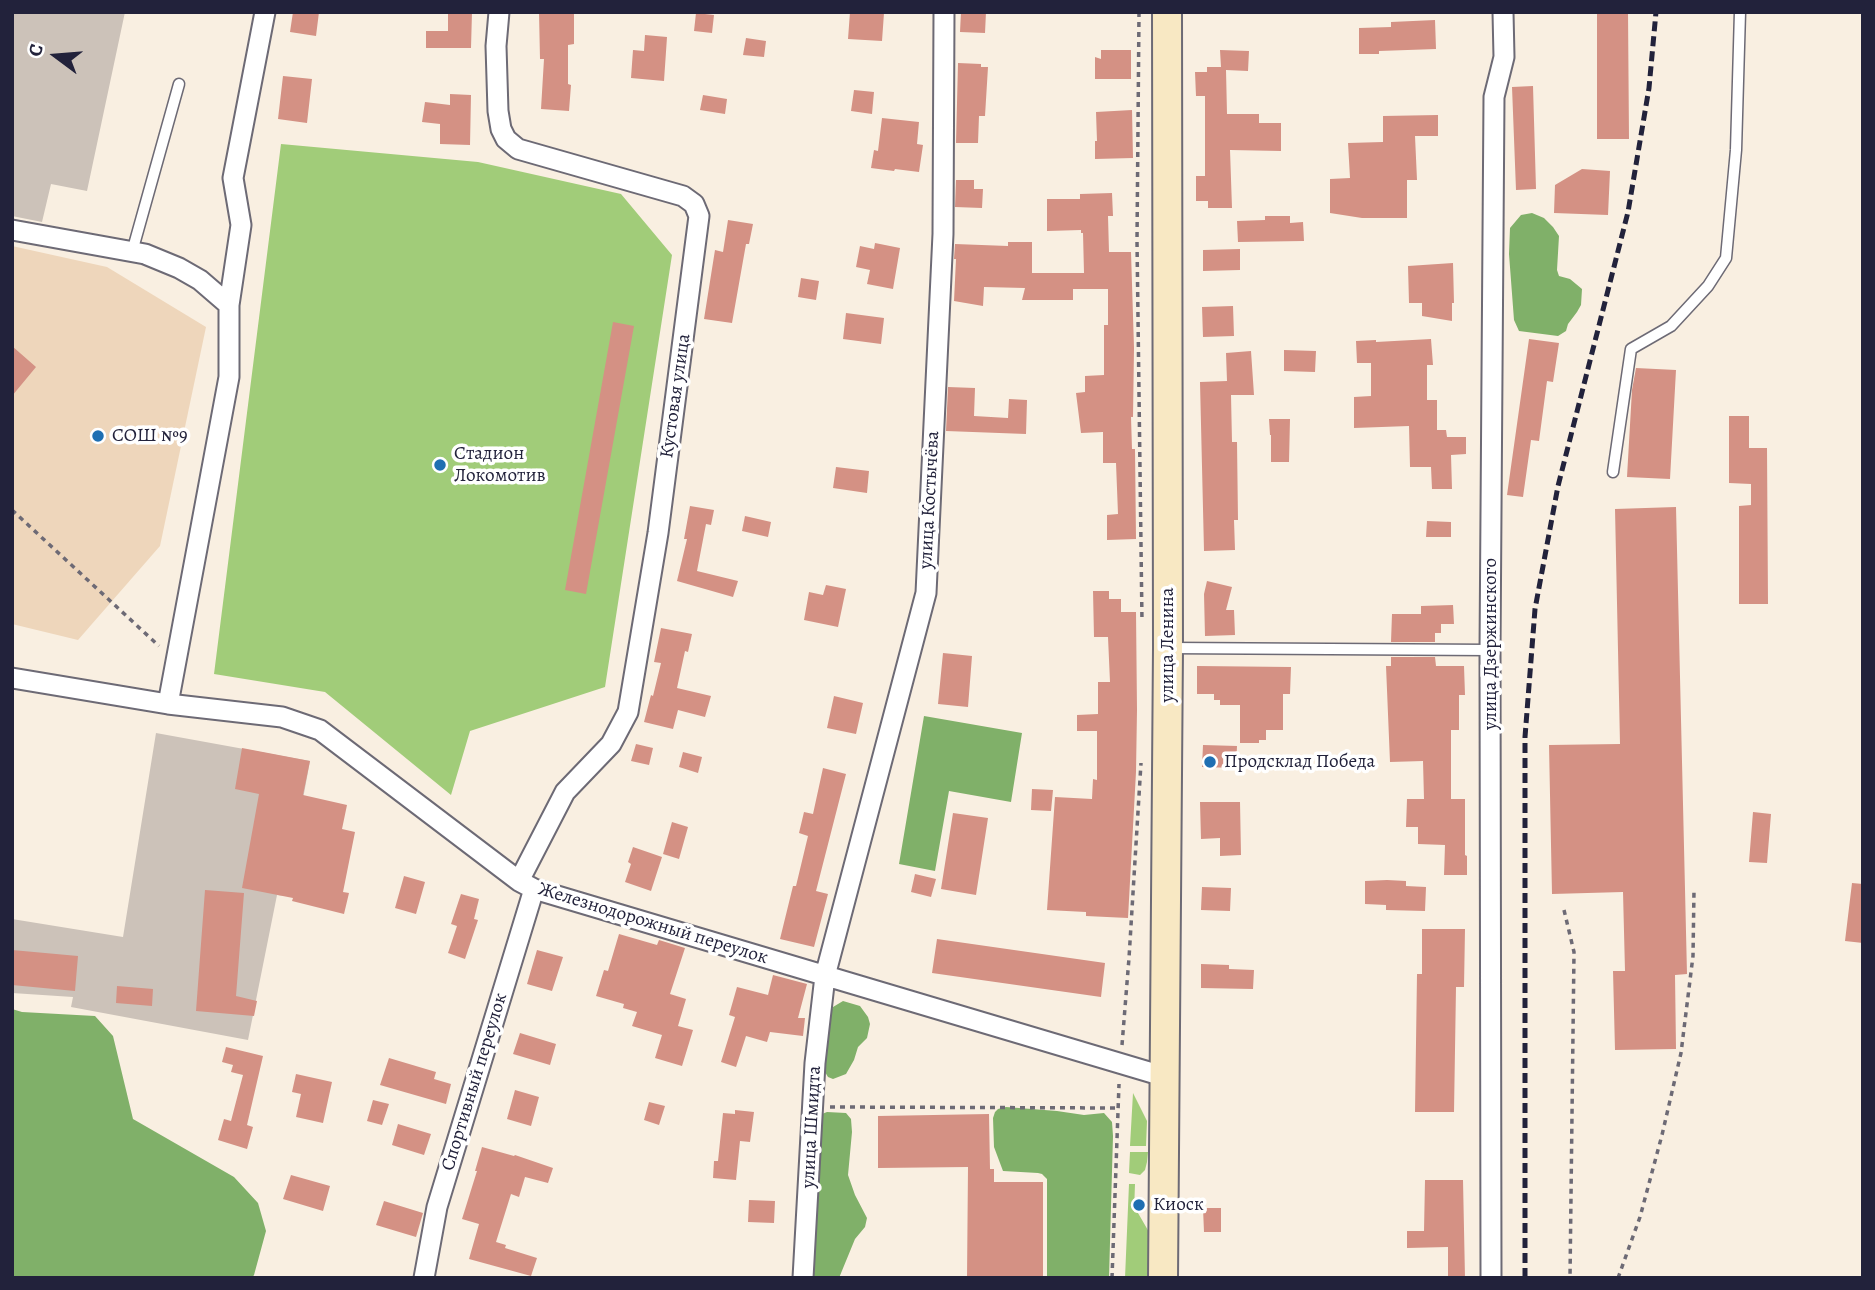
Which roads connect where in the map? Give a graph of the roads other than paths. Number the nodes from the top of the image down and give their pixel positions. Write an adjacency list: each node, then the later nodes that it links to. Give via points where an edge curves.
1 (265, 12): 10 (street, via 233,178 241,225)
2 (499, 12): 16 (street, Кустовая улица, via 498,111 506,139 517,149 683,196 699,216 658,533 628,712 611,744 565,792)
3 (944, 12): 17 (street, улица Костычёва, via 943,234 926,593)
4 (1167, 12): 12 (main road, улица Ленина)
5 (1503, 12): 13 (street, улица Дзержинского, via 1504,57 1494,97)
6 (1740, 12): 11 (lane, via 1736,150 1726,258 1708,286 1671,326 1631,349)
7 (178, 84): 9 (lane)
8 (12, 229): 9 (street)
9 (132, 252): 10 (street, via 179,268)
10 (229, 305): 15 (street, via 229,377)
11 (1613, 472)
12 (1168, 648): 13 (lane); 18 (main road, улица Ленина)
13 (1490, 650): 22 (street, улица Дзержинского)
14 (12, 678): 15 (street, Железнодорожный переулок)
15 (168, 704): 16 (street, Железнодорожный переулок, via 282,717 320,730)
16 (526, 885): 17 (street, Железнодорожный переулок); 19 (street, Спортивный переулок, via 437,1207)
17 (825, 976): 18 (street, Железнодорожный переулок); 20 (street, улица Шмидта, via 815,1063)
18 (1166, 1077): 21 (main road, улица Ленина)
19 (424, 1278)
20 (803, 1278)
21 (1163, 1278)
22 (1491, 1278)

